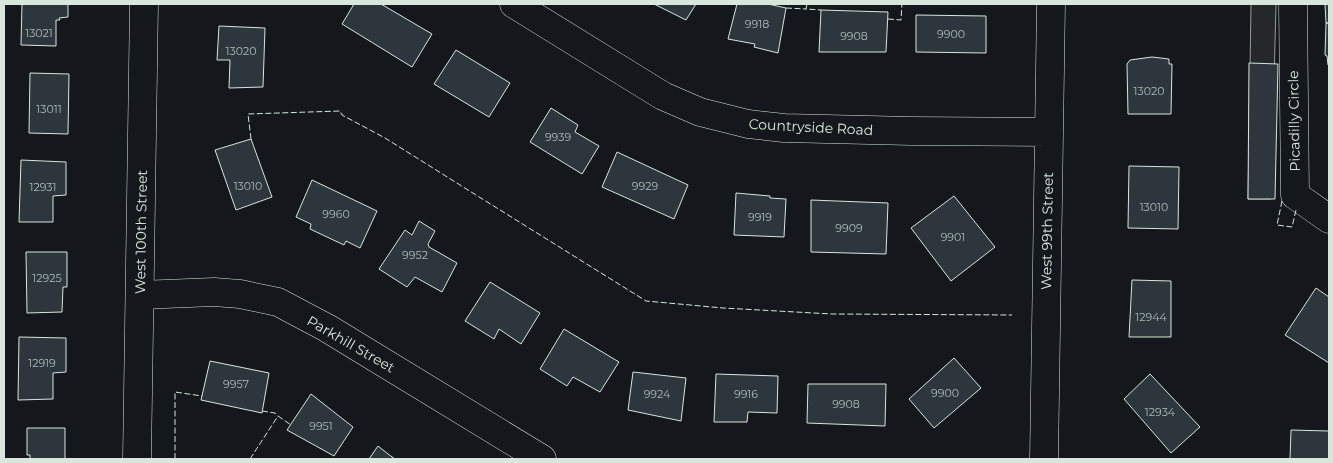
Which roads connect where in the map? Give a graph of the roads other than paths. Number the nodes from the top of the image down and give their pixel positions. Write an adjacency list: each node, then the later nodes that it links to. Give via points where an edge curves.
1 (144, 4): 7 (street, West 100th Street)
2 (514, 4): 5 (street, Countryside Road, via 663,96 700,112 748,124 784,128)
3 (1051, 4): 5 (street, West 99th Street)
4 (1293, 4): 6 (street, Picadilly Circle, via 1294,196)
5 (1048, 132): 10 (street, West 99th Street)
6 (1329, 219)
7 (140, 295): 8 (street, West 100th Street); 9 (street, Parkhill Street, via 214,292 278,302 327,328)
8 (137, 459)
9 (542, 459)
10 (1044, 459)

